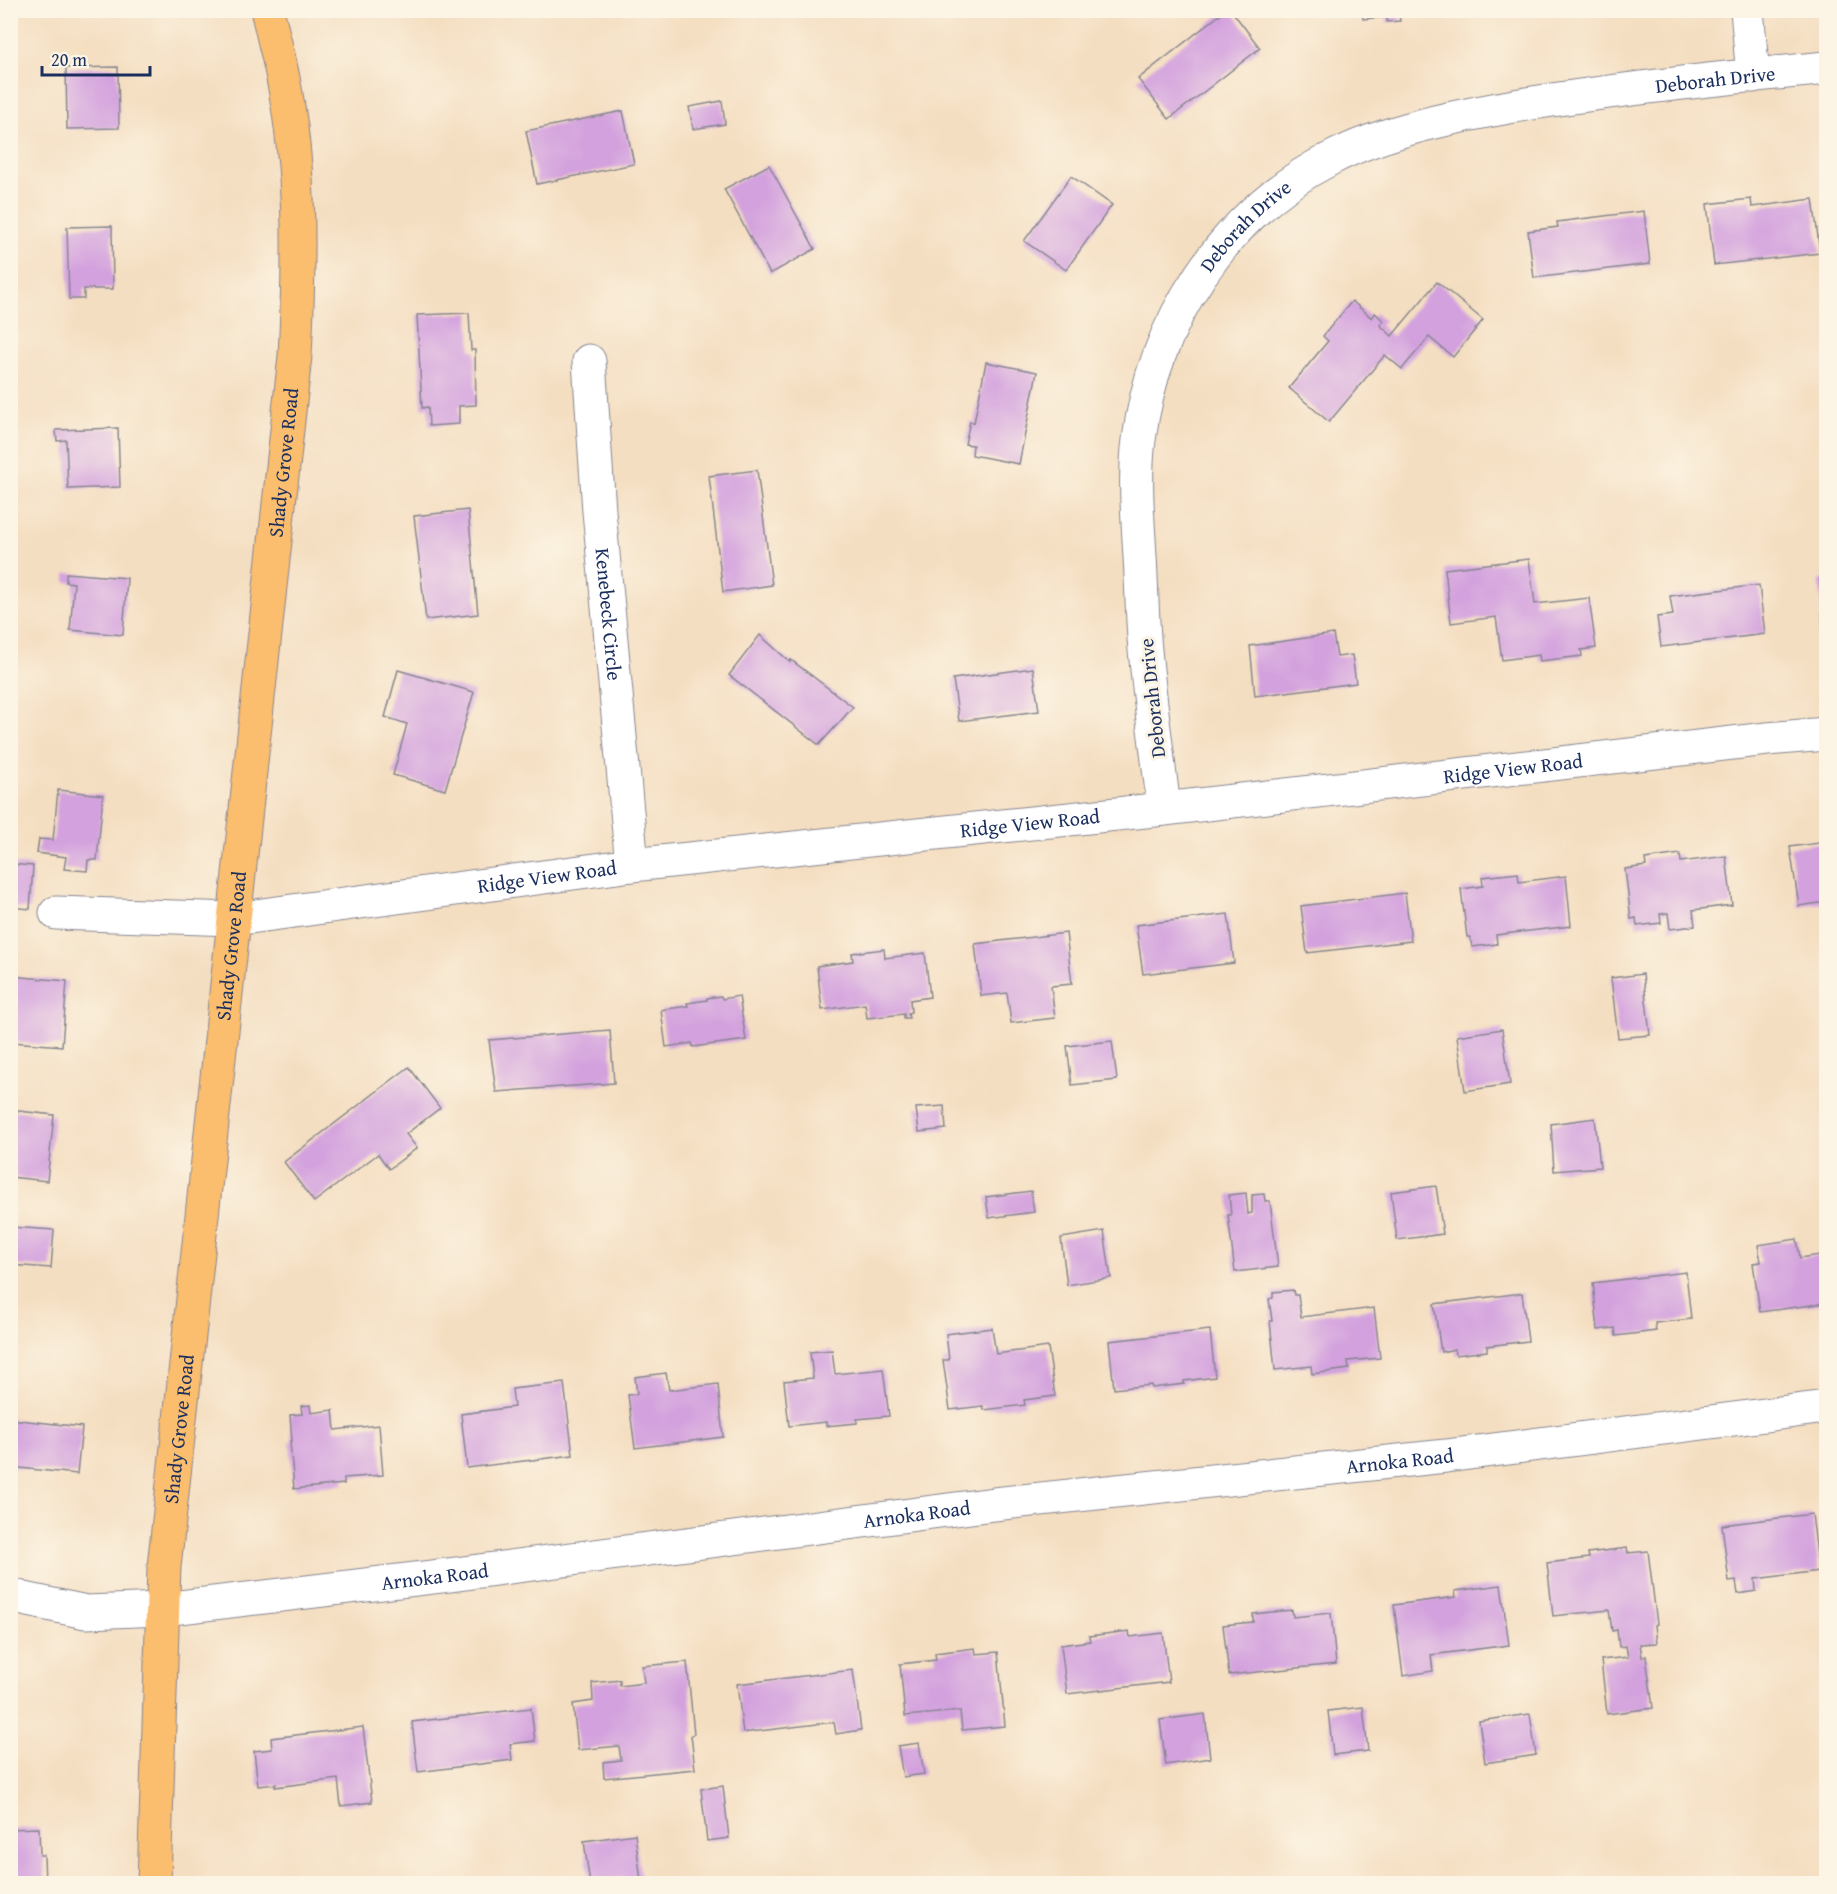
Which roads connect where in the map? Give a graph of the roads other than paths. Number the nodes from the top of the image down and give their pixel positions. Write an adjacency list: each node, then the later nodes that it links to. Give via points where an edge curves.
1 (267, 10): 10 (main road, Shady Grove Road, via 285,84 295,159 300,256 295,357)
2 (1747, 10): 4 (street)
3 (1827, 68): 4 (street, Deborah Drive)
4 (1753, 76): 7 (street, Deborah Drive, via 1609,90 1494,109 1379,138 1329,159 1280,191 1245,221 1208,264 1173,320 1152,373 1138,440 1137,504 1145,650)
5 (589, 361): 8 (street, Kenebeck Circle)
6 (1827, 734): 7 (street, Ridge View Road)
7 (1164, 809): 8 (street, Ridge View Road)
8 (632, 865): 10 (street, Ridge View Road)
9 (56, 913): 10 (street, Ridge View Road)
10 (234, 919): 13 (main road, Shady Grove Road)
11 (1827, 1407): 13 (street, Arnoka Road, via 1446,1456 994,1504)
12 (10, 1594): 13 (street, Arnoka Road, via 86,1612)
13 (162, 1609): 14 (main road, Shady Grove Road)
14 (154, 1884)

